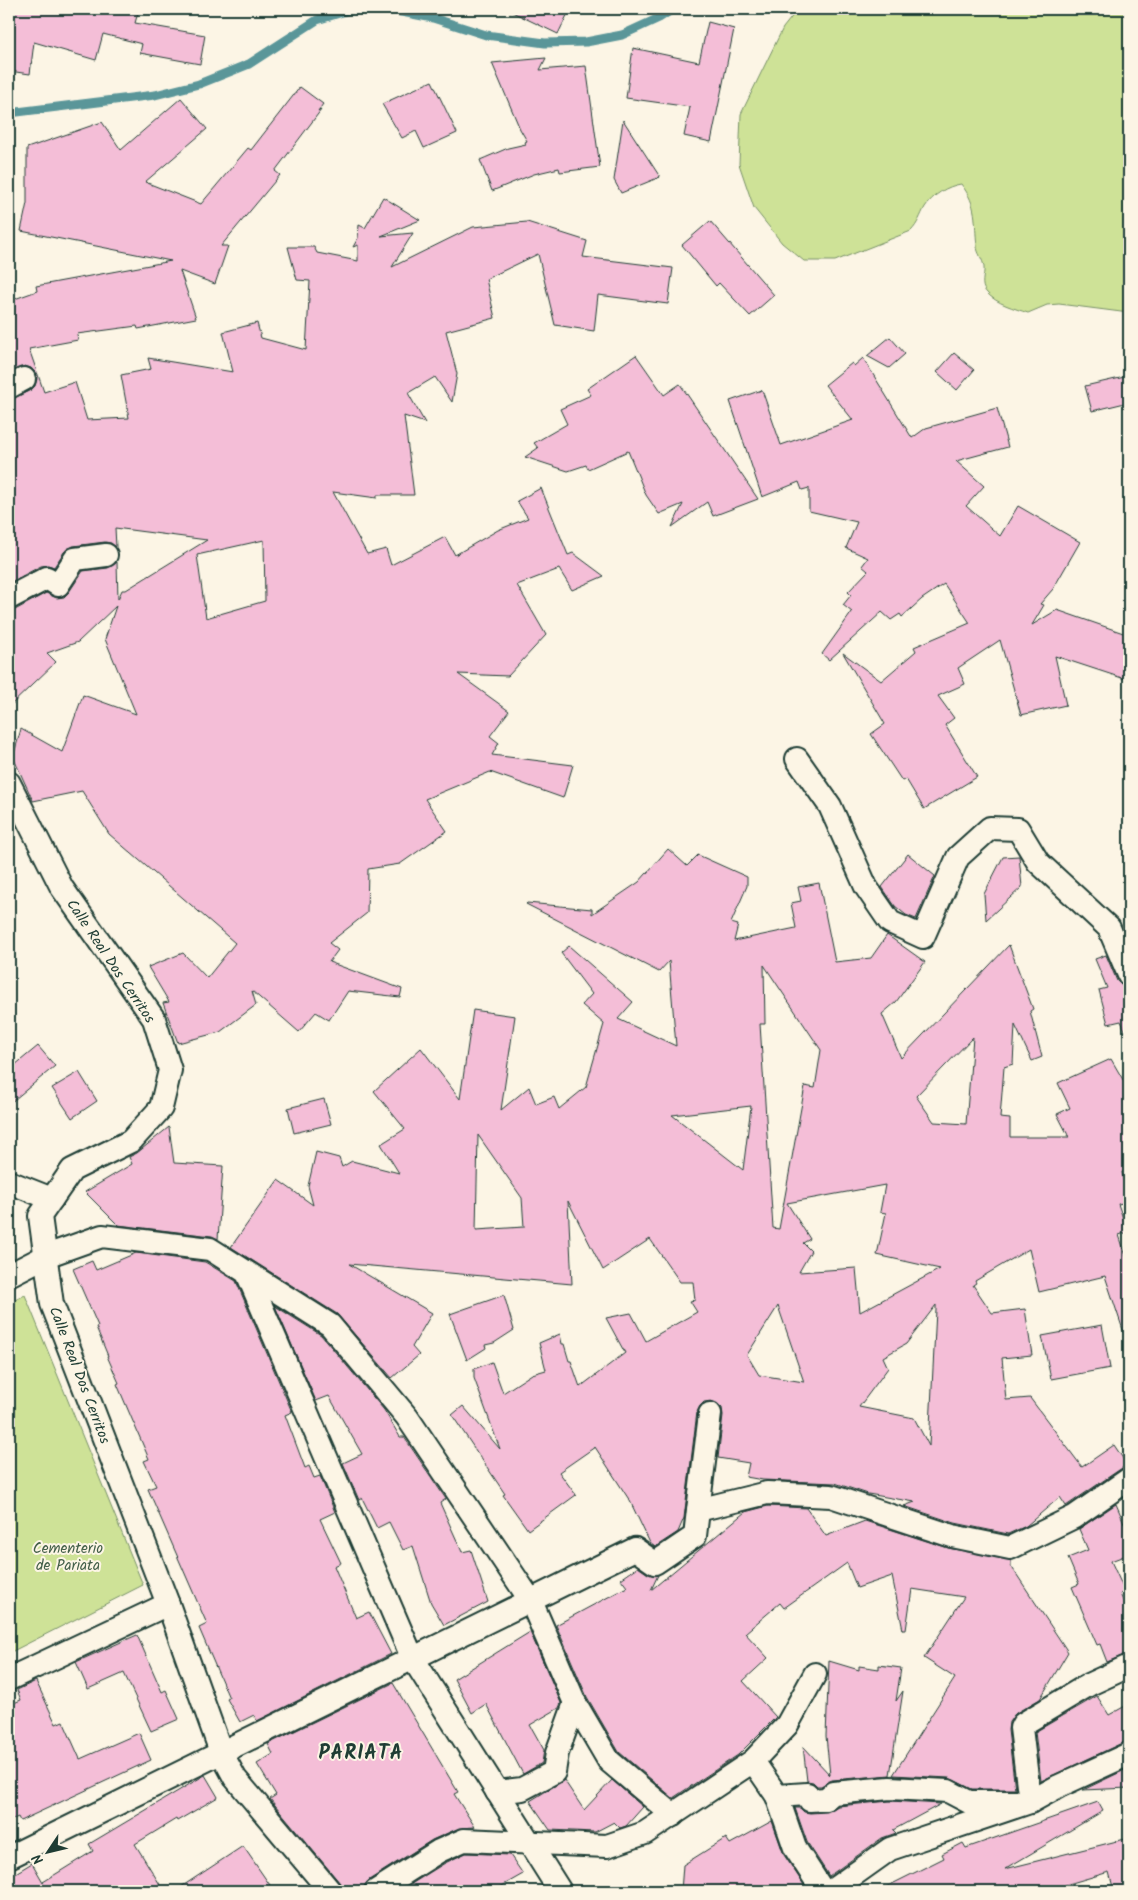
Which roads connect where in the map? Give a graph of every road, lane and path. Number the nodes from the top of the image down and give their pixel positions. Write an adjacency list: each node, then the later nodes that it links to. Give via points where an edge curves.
1 (106, 555): 2 (street, via 75,559 58,585 47,578)
2 (9, 598)
3 (797, 759): 5 (street, via 830,806 866,887 890,922 923,937 958,857 990,828 1018,829 1038,862 1109,928)
4 (9, 783): 7 (street, Calle Real Dos Cerritos, via 62,888 154,1019 170,1070 160,1108 143,1128 131,1141 72,1170)
5 (1129, 975)
6 (9, 1182): 7 (street)
7 (52, 1199): 8 (street, Calle Real Dos Cerritos, via 40,1216)
8 (46, 1256): 9 (street, via 102,1236 210,1249); 10 (street); 15 (street, Calle Real Dos Cerritos, via 52,1304)
9 (247, 1273): 14 (street, via 330,1325 407,1417); 16 (street)
10 (9, 1275)
11 (710, 1414): 13 (street)
12 (1129, 1480): 13 (street, via 1074,1517 1010,1548 952,1536 831,1496 766,1493)
13 (698, 1510): 14 (street, via 695,1536 655,1563 635,1549)
14 (531, 1601): 16 (street); 20 (street)
15 (168, 1604): 19 (street); 21 (street, Calle Real Dos Cerritos)
16 (412, 1657): 21 (street); 24 (street)
17 (1129, 1666): 26 (street, via 1090,1684 1023,1724)
18 (815, 1674): 23 (street, via 787,1725)
19 (9, 1679)
20 (575, 1703): 24 (street, via 557,1753 554,1772 522,1789); 27 (street, via 609,1762)
21 (221, 1752): 29 (street); 30 (street, Calle Real Dos Cerritos, via 235,1778)
22 (1129, 1754): 26 (street)
23 (753, 1761): 25 (street); 27 (street)
24 (497, 1792): 28 (street)
25 (777, 1796): 26 (street, via 807,1794 810,1800 826,1799 833,1793 890,1788 948,1792 969,1802); 33 (street, via 795,1848)
26 (1030, 1802): 34 (street, via 890,1849)
27 (673, 1815): 28 (street, via 645,1833 607,1846)
28 (528, 1842): 31 (street, via 464,1840 439,1851); 32 (street)
29 (9, 1857)
30 (324, 1889)
31 (376, 1891)
32 (560, 1891)
33 (823, 1891)
34 (831, 1891)

